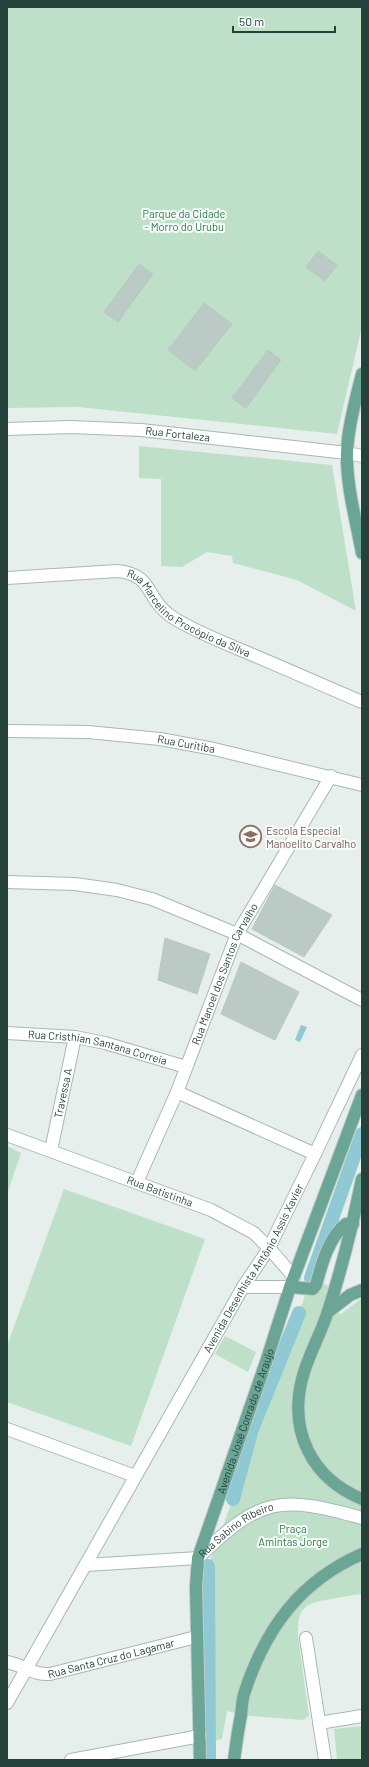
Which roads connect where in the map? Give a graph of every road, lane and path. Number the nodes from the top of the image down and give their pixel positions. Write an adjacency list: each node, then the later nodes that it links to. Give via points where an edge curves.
1 (362, 374): 3 (main road, via 350,425)
2 (7, 430): 3 (street, Rua Fortaleza, via 71,427 141,430)
3 (347, 453): 4 (street, Rua Fortaleza); 5 (main road)
4 (362, 456)
5 (362, 553)
6 (7, 578): 7 (street, Rua Marcelino Procópio da Silva, via 127,572 142,579 157,604 189,627)
7 (362, 702)
8 (7, 731): 9 (street, Rua Curitiba, via 88,732 160,739)
9 (331, 776): 10 (street, Rua Curitiba); 12 (street, Rua Manoel dos Santos Carvalho)
10 (362, 785)
11 (7, 882): 12 (street, via 75,884 117,890 170,906)
12 (237, 934): 13 (street); 17 (street, Rua Manoel dos Santos Carvalho)
13 (362, 1000)
14 (7, 1032): 15 (street, Rua Cristhian Santana Correia)
15 (75, 1037): 17 (street, Rua Cristhian Santana Correia, via 105,1043); 21 (street, Travessa A)
16 (362, 1055): 22 (street, Avenida Desenhista Antônio Assis Xavier)
17 (186, 1068): 18 (street, Rua Manoel dos Santos Carvalho)
18 (177, 1092): 22 (street); 24 (street, Rua Manoel dos Santos Carvalho)
19 (362, 1095): 27 (main road, Avenida José Conrado de Araujo)
20 (7, 1134): 21 (street, Rua Batistinha)
21 (51, 1150): 24 (street, Rua Batistinha)
22 (316, 1154): 26 (street, Avenida Desenhista Antônio Assis Xavier)
23 (362, 1179): 25 (main road)
24 (137, 1182): 26 (street, Rua Batistinha, via 212,1210 254,1233)
25 (353, 1224): 27 (main road, via 346,1224 336,1236 313,1289); 30 (main road)
26 (269, 1248): 27 (street, Rua Batistinha); 28 (street, Avenida Desenhista Antônio Assis Xavier)
27 (292, 1282): 28 (street); 36 (main road, Avenida José Conrado de Araujo)
28 (243, 1287): 32 (street, Avenida Desenhista Antônio Assis Xavier)
29 (362, 1290): 30 (main road, via 350,1295)
30 (328, 1312): 33 (main road, via 302,1378 299,1416 304,1444 326,1477 340,1488)
31 (7, 1429): 32 (street)
32 (134, 1476): 37 (street, Avenida Desenhista Antônio Assis Xavier)
33 (362, 1499)
34 (362, 1518): 36 (street, Rua Sabino Ribeiro, via 302,1504 276,1505 250,1514 228,1529)
35 (362, 1554): 49 (main road, via 322,1576 286,1609 275,1624 244,1692)
36 (198, 1558): 37 (street, Rua Sabino Ribeiro); 38 (main road, Avenida José Conrado de Araujo)
37 (86, 1565): 41 (street, Avenida Desenhista Antônio Assis Xavier)
38 (196, 1637): 41 (street, Rua Santa Cruz do Lagamar, via 50,1674 39,1675); 45 (main road, Avenida José Conrado de Araujo)
39 (306, 1638): 44 (street)
40 (7, 1662): 41 (street, Rua Santa Cruz do Lagamar)
41 (26, 1669): 42 (street, Avenida Desenhista Antônio Assis Xavier)
42 (7, 1703)
43 (362, 1716): 44 (street)
44 (319, 1723): 46 (street)
45 (200, 1736): 47 (street); 48 (main road, Avenida José Conrado de Araujo)
46 (323, 1759)
47 (71, 1760)
48 (200, 1760)
49 (234, 1760)

